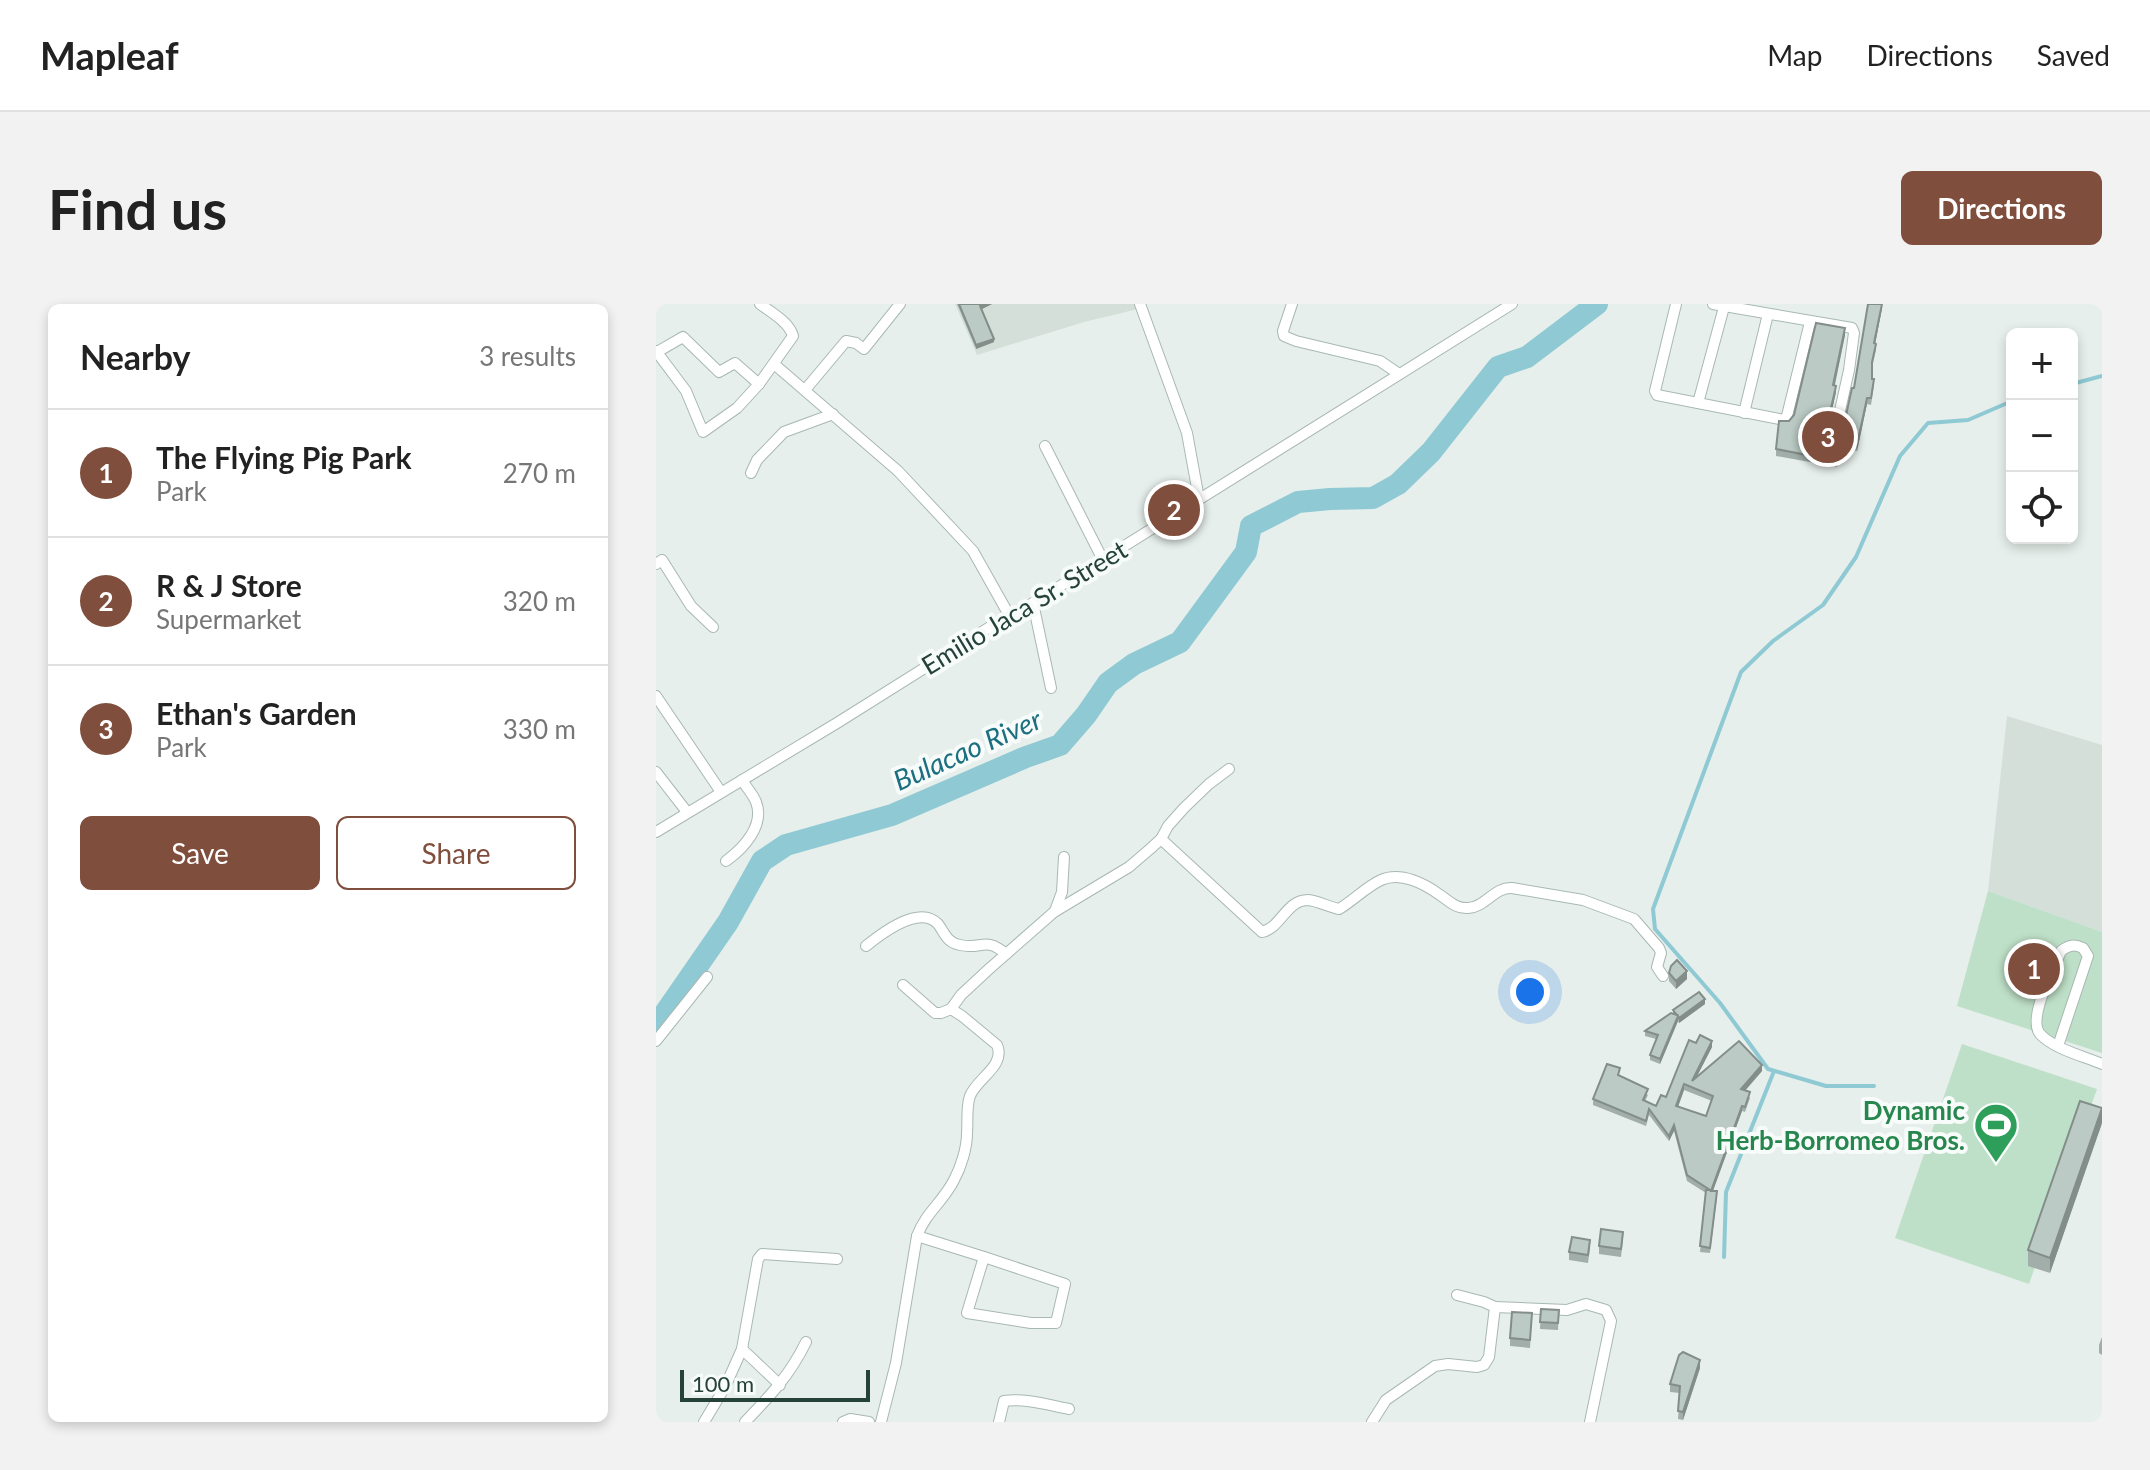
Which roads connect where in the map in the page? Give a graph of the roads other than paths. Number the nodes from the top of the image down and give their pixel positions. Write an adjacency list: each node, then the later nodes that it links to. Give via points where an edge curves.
1 (760, 304): 11 (street, via 792,331)
2 (900, 304): 14 (street, via 864,349 846,341)
3 (1140, 304): 21 (street, via 1187,433)
4 (1292, 304): 12 (street, via 1284,336 1380,361)
5 (1512, 304): 12 (street, Emilio Jaca Sr. Street)
6 (1676, 304): 15 (street, via 1655,393)
7 (1718, 305): 8 (street); 15 (street)
8 (1768, 314): 9 (street); 16 (street)
9 (1810, 322): 16 (street, via 1786,420); 18 (street, via 1849,327 1854,333)
10 (656, 352): 13 (street, via 683,337 719,372 735,363); 13 (street, via 686,391 703,432)
11 (774, 364): 13 (street); 14 (street)
12 (1399, 374): 21 (street, Emilio Jaca Sr. Street)
13 (759, 384)
14 (805, 390): 17 (street)
15 (1698, 403): 16 (street)
16 (1744, 413)
17 (833, 414): 20 (street, via 784,432); 25 (street, via 898,471 973,551)
18 (1837, 424)
19 (1045, 446): 22 (street)
20 (751, 473)
21 (1199, 499): 22 (street, Emilio Jaca Sr. Street)
22 (1103, 560): 24 (street, Emilio Jaca Sr. Street)
23 (656, 564): 26 (street, via 662,560 691,606)
24 (1033, 603): 25 (street, Emilio Jaca Sr. Street); 27 (street)
25 (1009, 615): 31 (street, Emilio Jaca Sr. Street)
26 (713, 627)
27 (1051, 688)
28 (656, 696): 32 (street)
29 (1229, 769): 35 (street, via 1184,808)
30 (656, 772): 33 (street)
31 (742, 780): 32 (street, Emilio Jaca Sr. Street); 37 (street, via 759,812 748,839)
32 (721, 792): 33 (street, Emilio Jaca Sr. Street)
33 (687, 812): 34 (street, Emilio Jaca Sr. Street)
34 (656, 832)
35 (1161, 839): 38 (street, via 1129,867); 41 (street, via 1262,932 1300,901 1339,909 1383,879 1417,881 1456,907 1469,909 1498,890 1512,888 1583,900 1634,919 1659,948 1657,967)
36 (1064, 857): 38 (street, via 1062,892)
37 (726, 861)
38 (1054, 912): 40 (street)
39 (866, 946): 40 (street, via 901,923 926,917 954,943 994,944)
40 (1006, 954): 44 (street)
41 (1663, 976)
42 (707, 977): 45 (street)
43 (903, 985): 44 (street, via 935,1013)
44 (951, 1009): 48 (street, via 1000,1051 970,1096 959,1170)
45 (656, 1041)
46 (2058, 1046): 46 (street, via 2088,956 2075,945 2061,951 2038,1007 2037,1029); 47 (street)
47 (2102, 1064)
48 (917, 1236): 49 (street); 61 (street)
49 (984, 1257): 49 (street, via 1065,1284 1056,1323 967,1313)
50 (837, 1259): 54 (street, via 762,1254)
51 (1457, 1295): 52 (street)
52 (1495, 1307): 63 (street, via 1484,1365 1435,1366 1386,1400); 64 (street, via 1567,1310 1586,1304 1606,1310 1611,1321)
53 (806, 1342): 55 (street)
54 (742, 1349): 55 (street); 57 (street)
55 (780, 1385): 58 (street)
56 (1069, 1409): 62 (street, via 1004,1401)
57 (704, 1422)
58 (745, 1422)
59 (843, 1422): 60 (street)
60 (869, 1422)
61 (881, 1422)
62 (999, 1422)
63 (1372, 1422)
64 (1590, 1422)

